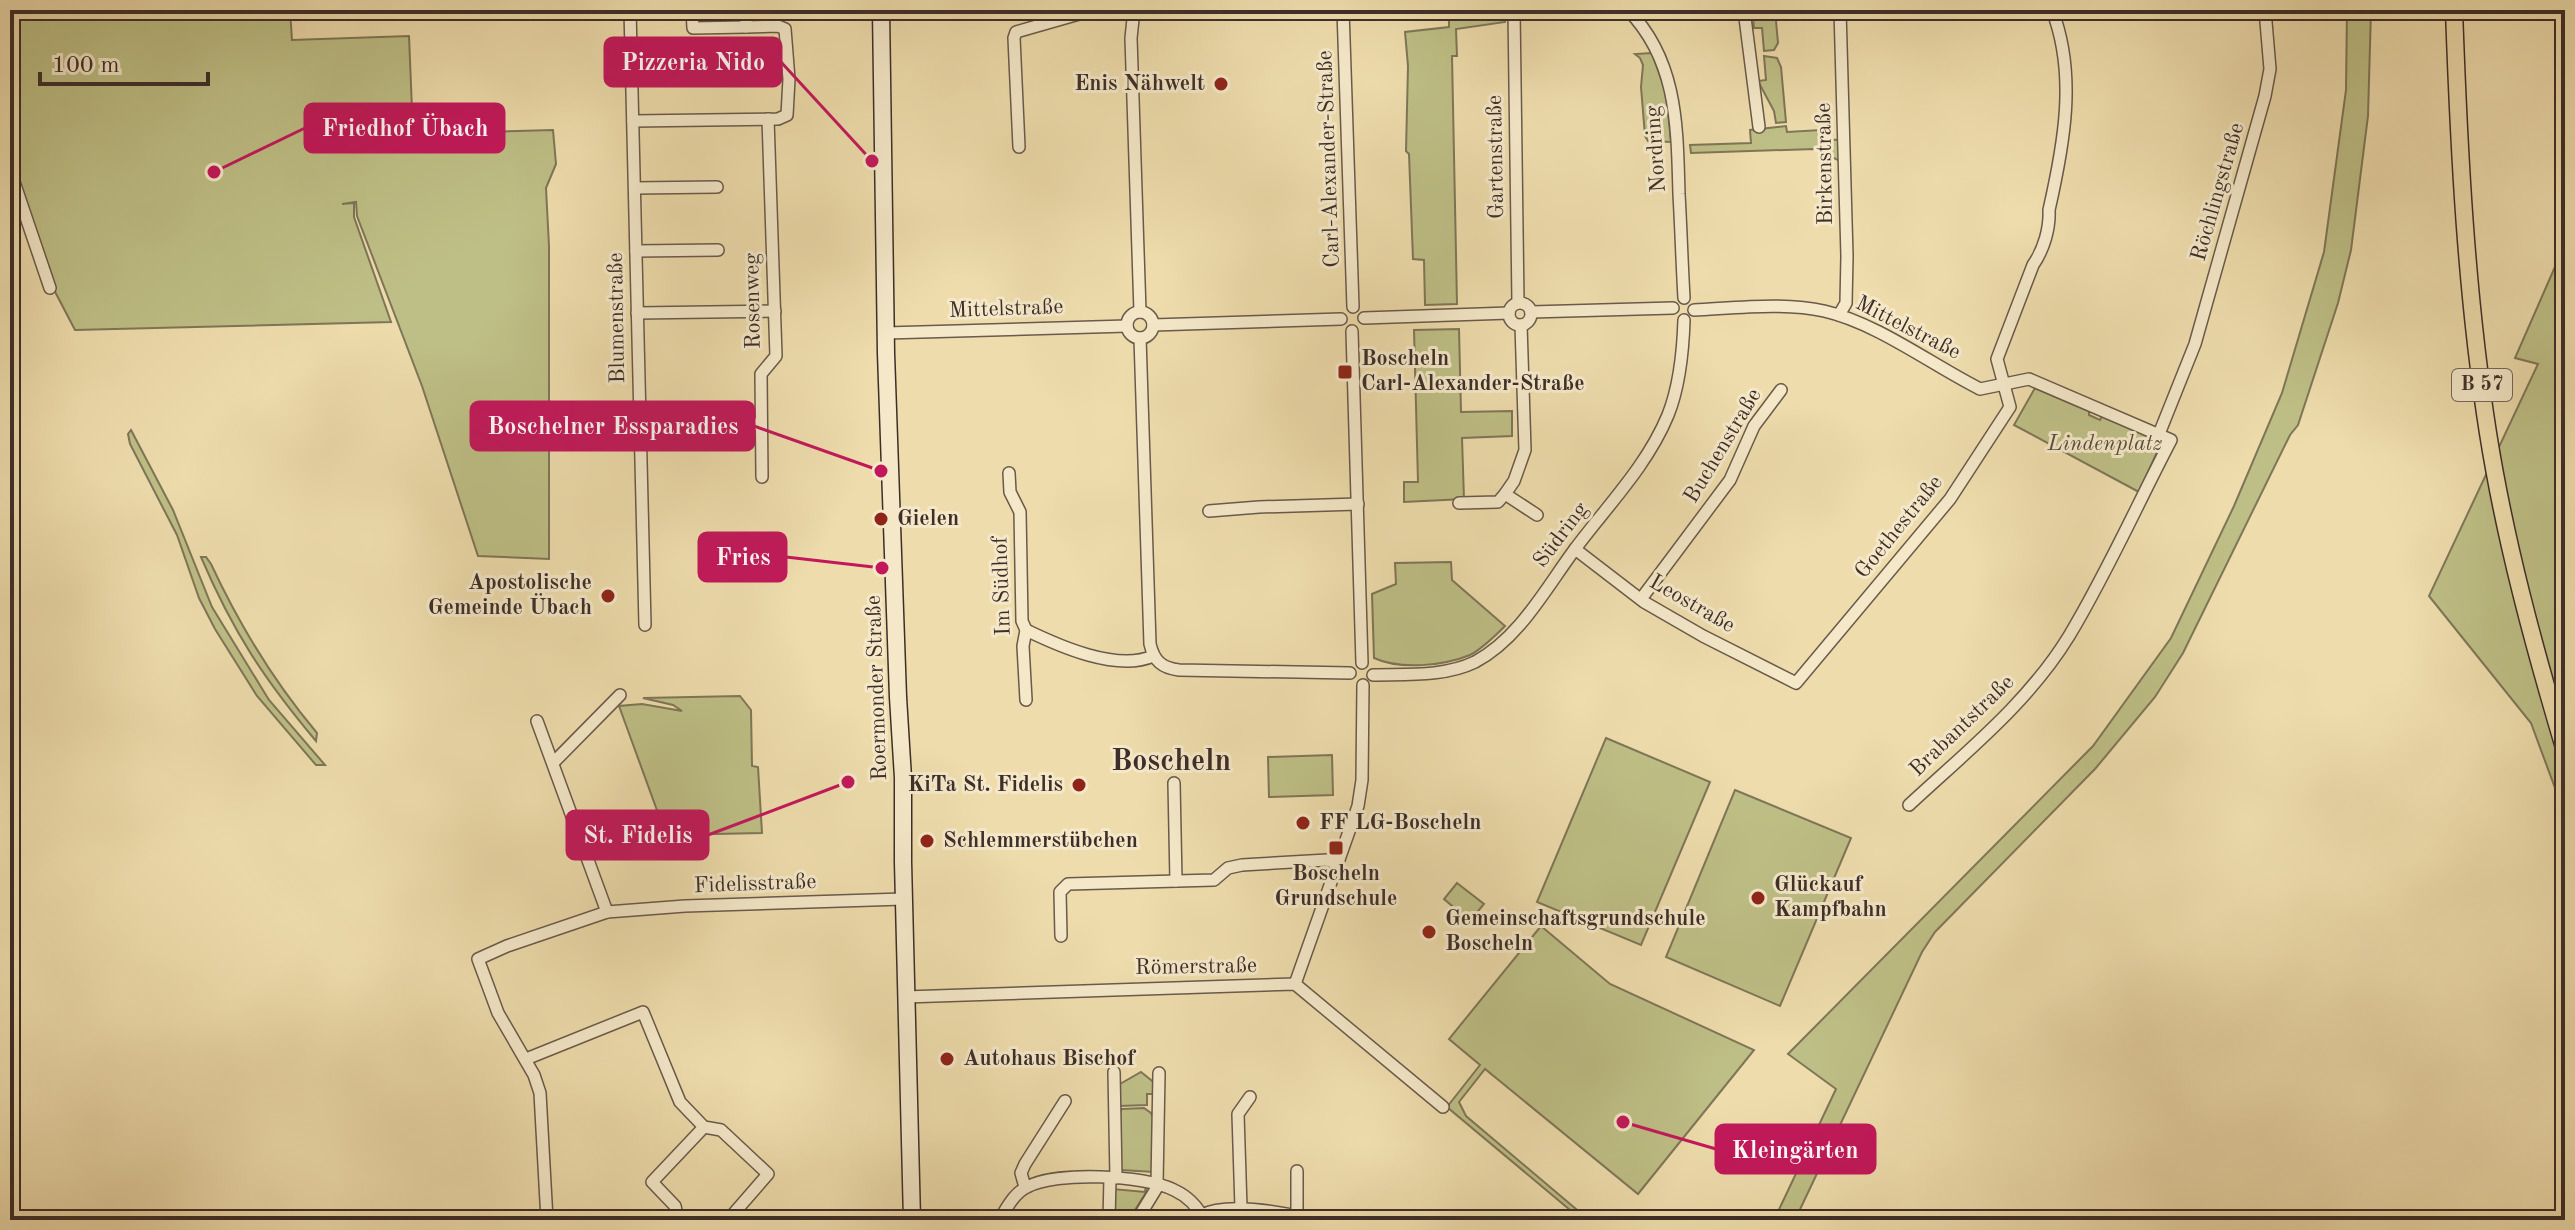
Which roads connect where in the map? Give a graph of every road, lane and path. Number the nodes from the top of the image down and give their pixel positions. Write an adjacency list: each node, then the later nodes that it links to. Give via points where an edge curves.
1 (630, 10): 18 (street, Blumenstraße)
2 (692, 10): 16 (street, via 693,28)
3 (746, 10): 16 (street)
4 (881, 10): 45 (main road, Roermonder Straße)
5 (1093, 10): 20 (street, via 1016,32)
6 (1343, 10): 29 (street, Carl-Alexander-Straße)
7 (1514, 10): 28 (street, Gartenstraße)
8 (1650, 10): 15 (street)
9 (1744, 10): 19 (street)
10 (1840, 10): 37 (street, Birkenstraße, via 1847,256 1846,303)
11 (2052, 10): 47 (street, Goethestraße, via 2063,44 2064,132 2046,233 1997,359)
12 (2265, 10): 51 (street, Röchlingstraße, via 2270,69 2265,96 2195,344)
13 (2454, 10): 72 (main road, B 57, via 2459,147 2488,434 2541,672)
14 (1136, 11): 33 (street, via 1131,38)
15 (1633, 14): 27 (street, Nordring, via 1662,58 1675,104)
16 (746, 27): 17 (street, via 778,26 787,35 789,110 784,117)
17 (768, 119): 18 (street); 32 (street, Rosenweg)
18 (633, 121): 23 (street, Blumenstraße)
19 (1759, 127)
20 (1019, 147)
21 (10, 170): 26 (street)
22 (717, 187): 23 (street)
23 (635, 188): 25 (street, Blumenstraße)
24 (718, 250): 25 (street)
25 (636, 251): 35 (street, Blumenstraße)
26 (50, 288)
27 (1684, 298): 30 (street); 31 (street)
28 (1518, 303): 34 (street); 36 (street)
29 (1353, 307): 38 (street); 39 (street)
30 (1673, 308): 34 (street); 40 (street)
31 (1694, 310): 37 (street, Mittelstraße, via 1774,308); 40 (street)
32 (775, 311): 35 (street); 49 (street, Rosenweg, via 776,356 761,374)
33 (1140, 312): 41 (street, via 1151,317); 43 (street, via 1131,315)
34 (1531, 312): 42 (street)
35 (637, 313): 50 (street, Blumenstraße)
36 (1509, 313): 38 (street); 42 (street, via 1512,322)
37 (1839, 315): 47 (street, Mittelstraße, via 1980,389)
38 (1364, 318): 44 (street)
39 (1341, 319): 41 (street); 44 (street)
40 (1684, 320): 59 (street, Südring, via 1678,382 1661,430)
41 (1153, 325): 46 (street)
42 (1521, 325): 54 (street, via 1525,450)
43 (1127, 326): 45 (street, Mittelstraße); 46 (street)
44 (1352, 331): 56 (street)
45 (886, 333): 78 (main road, Roermonder Straße)
46 (1140, 338): 63 (street)
47 (2005, 385): 51 (street, via 2029,379); 67 (street, Goethestraße, via 2010,407 1950,499)
48 (1781, 390): 60 (street, Buchenstraße, via 1754,426 1730,480)
49 (760, 424): 50 (street); 53 (street, Rosenweg)
50 (639, 425): 61 (street, Blumenstraße)
51 (2159, 434): 75 (street, Brabantstraße, via 2171,440 2069,637 1998,723)
52 (1009, 473): 62 (street, Im Südhof, via 1010,492 1020,512)
53 (762, 477)
54 (1505, 494): 55 (street, via 1498,502); 58 (street)
55 (1459, 503)
56 (1358, 504): 57 (street); 64 (street)
57 (1209, 511)
58 (1537, 515)
59 (1575, 549): 60 (street, Leostraße); 66 (street, Südring, via 1517,627 1478,660 1446,671)
60 (1641, 599): 67 (street, Leostraße)
61 (645, 625)
62 (1026, 630): 63 (street, via 1118,661 1140,662); 70 (street, Im Südhof)
63 (1153, 656): 65 (street, via 1179,670)
64 (1362, 663): 65 (street); 66 (street)
65 (1350, 673): 68 (street)
66 (1373, 675): 68 (street)
67 (1796, 683)
68 (1363, 685): 76 (street, via 1362,780)
69 (620, 695): 73 (street)
70 (1026, 700)
71 (537, 721): 73 (street)
72 (2565, 751)
73 (554, 762): 79 (street)
74 (1174, 783): 77 (street)
75 (1909, 805)
76 (1339, 864): 77 (street, via 1327,860 1242,865 1214,880); 81 (street)
77 (1176, 881): 80 (street, via 1068,884 1060,892)
78 (903, 899): 79 (street, Fidelisstraße); 82 (main road, Roermonder Straße)
79 (607, 912): 83 (street, Fidelisstraße, via 478,959 498,1013)
80 (1061, 936)
81 (1295, 984): 82 (street, Römerstraße); 88 (street)
82 (905, 997): 99 (main road, Roermonder Straße)
83 (526, 1059): 89 (street, via 643,1012 680,1102); 96 (street, via 541,1101)
84 (1114, 1072): 91 (street)
85 (1159, 1073): 92 (street)
86 (1250, 1097): 94 (street, via 1238,1114)
87 (1065, 1101): 93 (street, via 1025,1164)
88 (1443, 1107)
89 (704, 1127): 97 (street, via 652,1182 675,1206); 98 (street, via 721,1130 768,1174)
90 (1297, 1171): 94 (street, via 1302,1217)
91 (1113, 1178): 92 (street); 93 (street, via 1056,1178); 101 (street)
92 (1158, 1184): 95 (street, via 1186,1197); 102 (street)
93 (1025, 1187): 100 (street)
94 (1241, 1208): 95 (street, via 1210,1211)
95 (1203, 1218)
96 (547, 1220)
97 (678, 1220)
98 (728, 1220)
99 (912, 1220)
100 (999, 1220)
101 (1109, 1220)
102 (1137, 1220)

